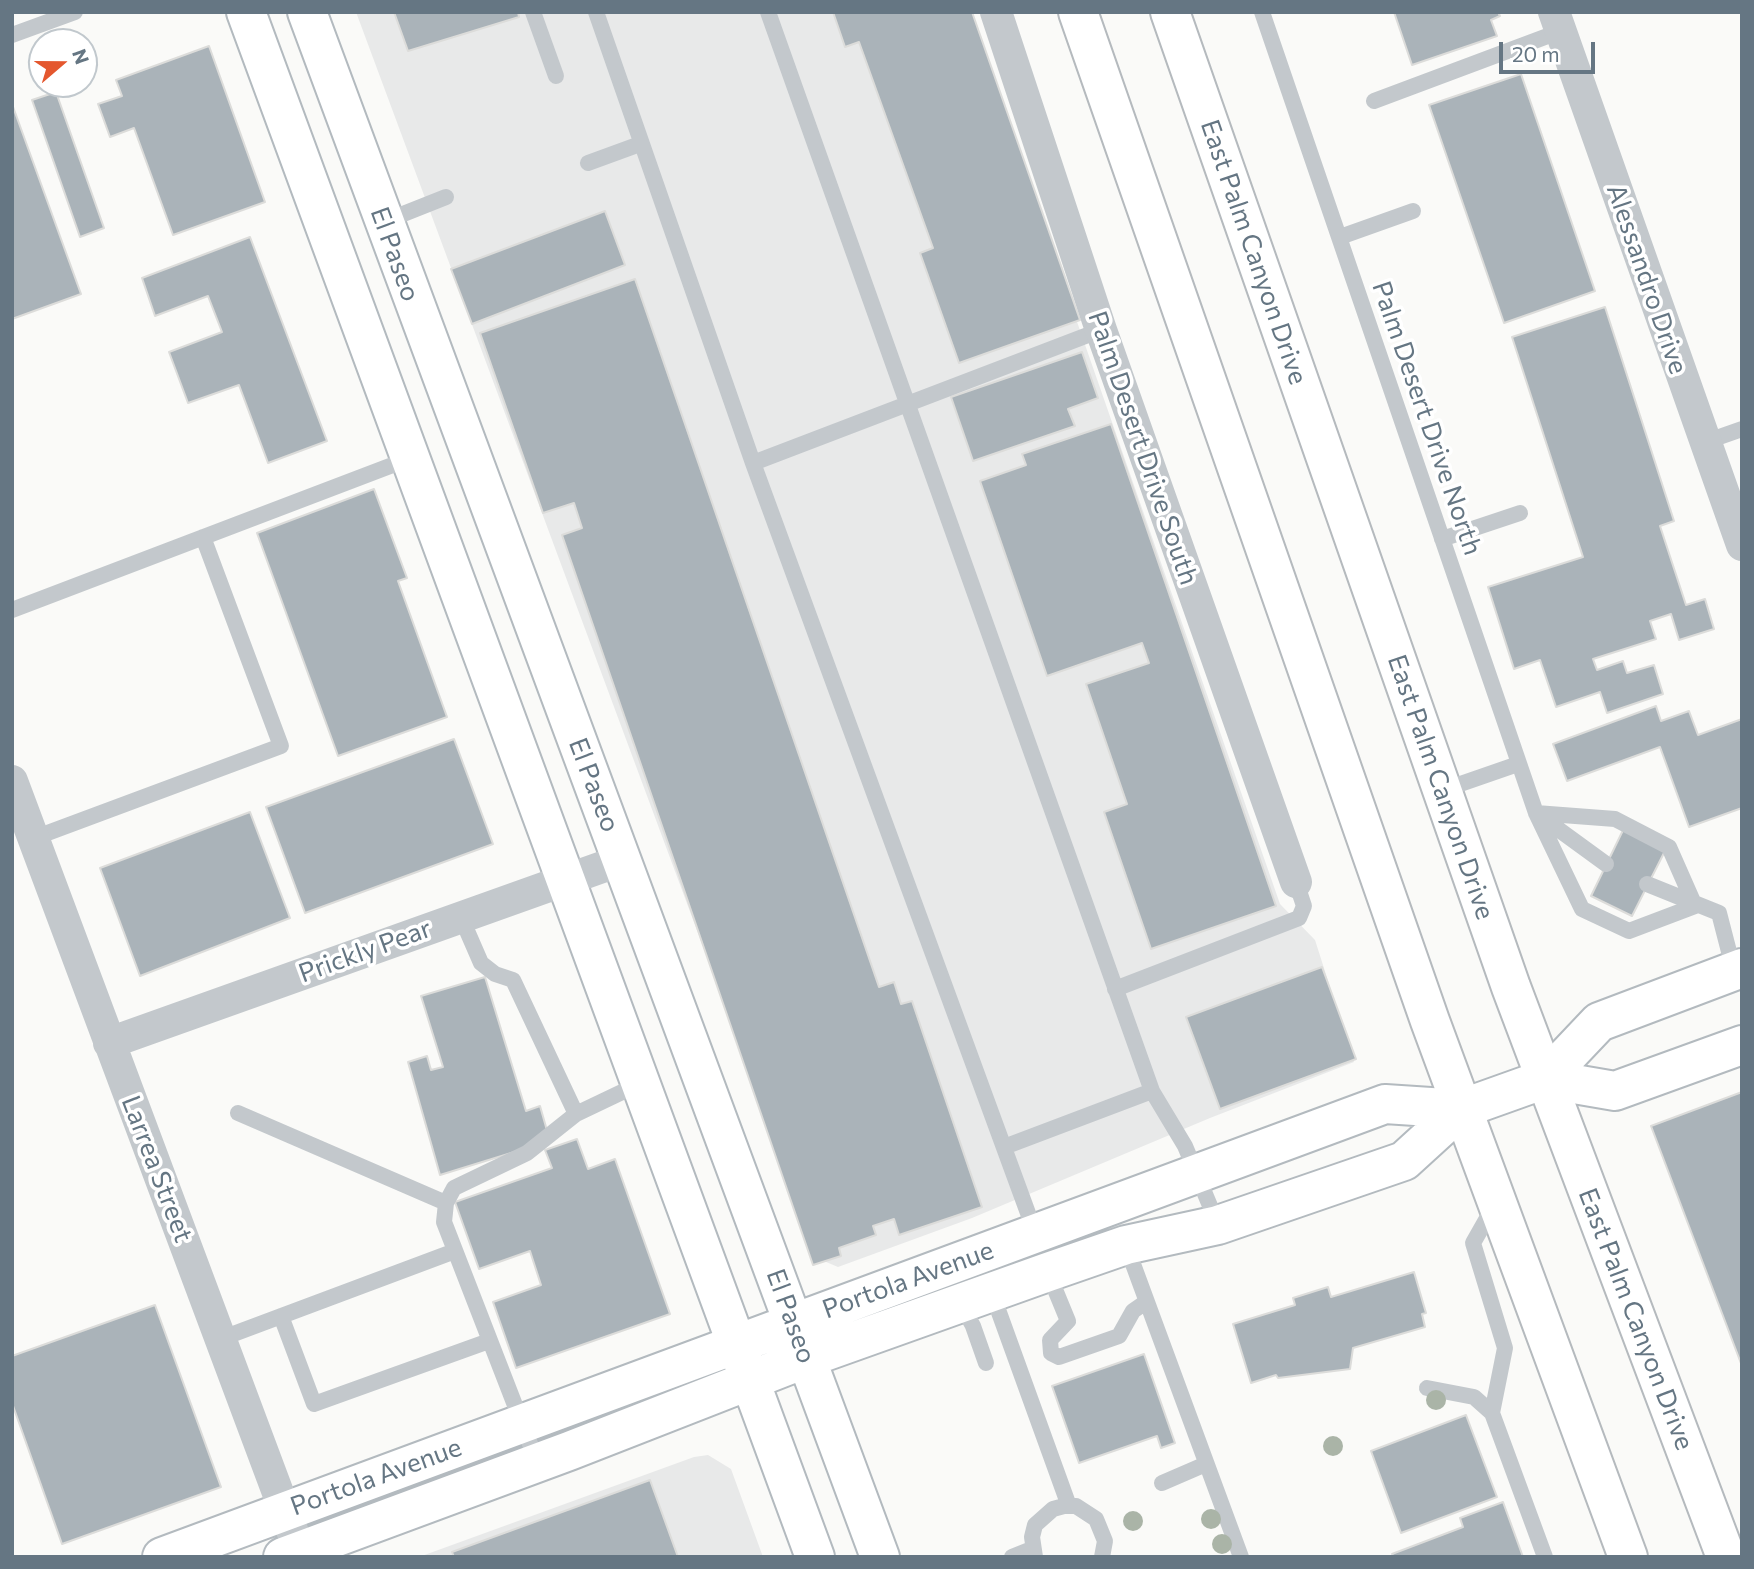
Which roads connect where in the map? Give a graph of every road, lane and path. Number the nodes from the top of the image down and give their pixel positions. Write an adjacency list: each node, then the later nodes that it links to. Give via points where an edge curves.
1 (75, 12): 12 (lane)
2 (246, 12): 25 (street)
3 (307, 12): 19 (street, El Paseo)
4 (533, 12): 13 (lane)
5 (596, 12): 15 (lane)
6 (768, 12): 22 (lane)
7 (996, 12): 21 (street, Palm Desert Drive South)
8 (1079, 12): 51 (street)
9 (1170, 12): 34 (street, East Palm Canyon Drive)
10 (1262, 12): 20 (lane, Palm Desert Drive North)
11 (1558, 22): 14 (lane); 24 (street, Alessandro Drive)
12 (12, 35)
13 (556, 76)
14 (1374, 101)
15 (640, 144): 16 (lane); 26 (lane)
16 (588, 163)
17 (446, 197): 19 (lane)
18 (1413, 211): 20 (lane)
19 (383, 222): 37 (street, El Paseo)
20 (1340, 237): 29 (lane, Palm Desert Drive North)
21 (1101, 330): 22 (lane); 40 (street, Palm Desert Drive South)
22 (907, 406): 26 (lane); 45 (lane)
23 (1742, 429): 24 (lane)
24 (1705, 442): 30 (street, Alessandro Drive)
25 (411, 458): 28 (lane); 39 (street)
26 (753, 463): 54 (lane)
27 (1520, 513): 29 (lane)
28 (203, 537): 31 (lane); 36 (lane, via 281,746)
29 (1442, 540): 32 (lane, Palm Desert Drive North)
30 (1742, 545)
31 (12, 610)
32 (1518, 764): 34 (lane); 35 (lane, Palm Desert Drive North)
33 (12, 781): 36 (street, Larrea Street)
34 (1443, 790): 48 (street, East Palm Canyon Drive)
35 (1536, 813): 38 (lane); 42 (lane, via 1615,819 1669,847); 42 (lane, Palm Desert Drive North, via 1582,909 1629,931)
36 (34, 838): 46 (street, Larrea Street)
37 (622, 860): 39 (street, Prickly Pear); 65 (street, El Paseo, via 765,1244)
38 (1606, 864)
39 (566, 879): 43 (street, Prickly Pear); 49 (street)
40 (1296, 882): 45 (lane, via 1304,906 1299,918)
41 (1647, 884): 42 (lane)
42 (1695, 906): 44 (lane, via 1719,913)
43 (461, 917): 46 (street, Prickly Pear); 53 (lane, via 481,963 513,980)
44 (1738, 970): 48 (street, Portola Avenue, via 1599,1022)
45 (1115, 989): 50 (lane)
46 (109, 1043): 66 (street, Larrea Street)
47 (1742, 1045): 48 (street, Portola Avenue, via 1615,1091)
48 (1545, 1079): 51 (street, Portola Avenue); 88 (street, East Palm Canyon Drive)
49 (641, 1083): 53 (lane); 69 (street)
50 (1152, 1091): 54 (lane); 55 (lane)
51 (1461, 1109): 55 (street, Portola Avenue, via 1385,1104); 56 (street); 58 (street, Portola Avenue, via 1404,1161)
52 (238, 1113): 57 (lane)
53 (576, 1114): 57 (lane, via 527,1153 454,1188)
54 (1004, 1147): 60 (lane)
55 (1197, 1174): 58 (lane); 60 (street, Portola Avenue)
56 (1496, 1202): 71 (lane, via 1473,1243 1505,1348); 87 (street)
57 (446, 1203): 61 (lane, via 444,1222)
58 (1218, 1225): 59 (street, Portola Avenue)
59 (1126, 1245): 60 (street, Portola Avenue); 63 (lane)
60 (1037, 1250): 62 (street, Portola Avenue); 63 (lane, via 1069,1321 1050,1340 1051,1353 1059,1357 1119,1336 1133,1311); 65 (street, Portola Avenue, via 984,1252 969,1272 948,1284)
61 (455, 1251): 64 (lane); 67 (lane)
62 (976, 1298): 65 (street, Portola Avenue); 68 (lane, via 973,1326); 76 (lane)
63 (1146, 1302): 74 (lane)
64 (281, 1316): 66 (lane); 67 (lane, via 314,1404)
65 (795, 1337): 69 (street, Portola Avenue); 83 (street, El Paseo)
66 (220, 1339): 77 (street, Larrea Street)
67 (489, 1341): 72 (lane)
68 (986, 1363)
69 (750, 1365): 72 (street, Portola Avenue); 73 (street, Portola Avenue); 82 (street)
70 (1427, 1388): 71 (lane, via 1474,1397)
71 (1492, 1413): 86 (lane)
72 (522, 1423): 73 (lane); 77 (street, Portola Avenue)
73 (545, 1460): 79 (street, Portola Avenue)
74 (1206, 1465): 75 (lane); 85 (lane)
75 (1162, 1483)
76 (1069, 1506): 78 (lane, via 1039,1513); 80 (lane, via 1096,1519 1105,1541)
77 (285, 1511): 79 (street, Larrea Street); 81 (street, Portola Avenue)
78 (1033, 1553): 84 (lane)
79 (295, 1555)
80 (1103, 1556)
81 (162, 1557)
82 (816, 1557)
83 (880, 1557)
84 (1013, 1557)
85 (1241, 1557)
86 (1545, 1557)
87 (1628, 1557)
88 (1726, 1557)

